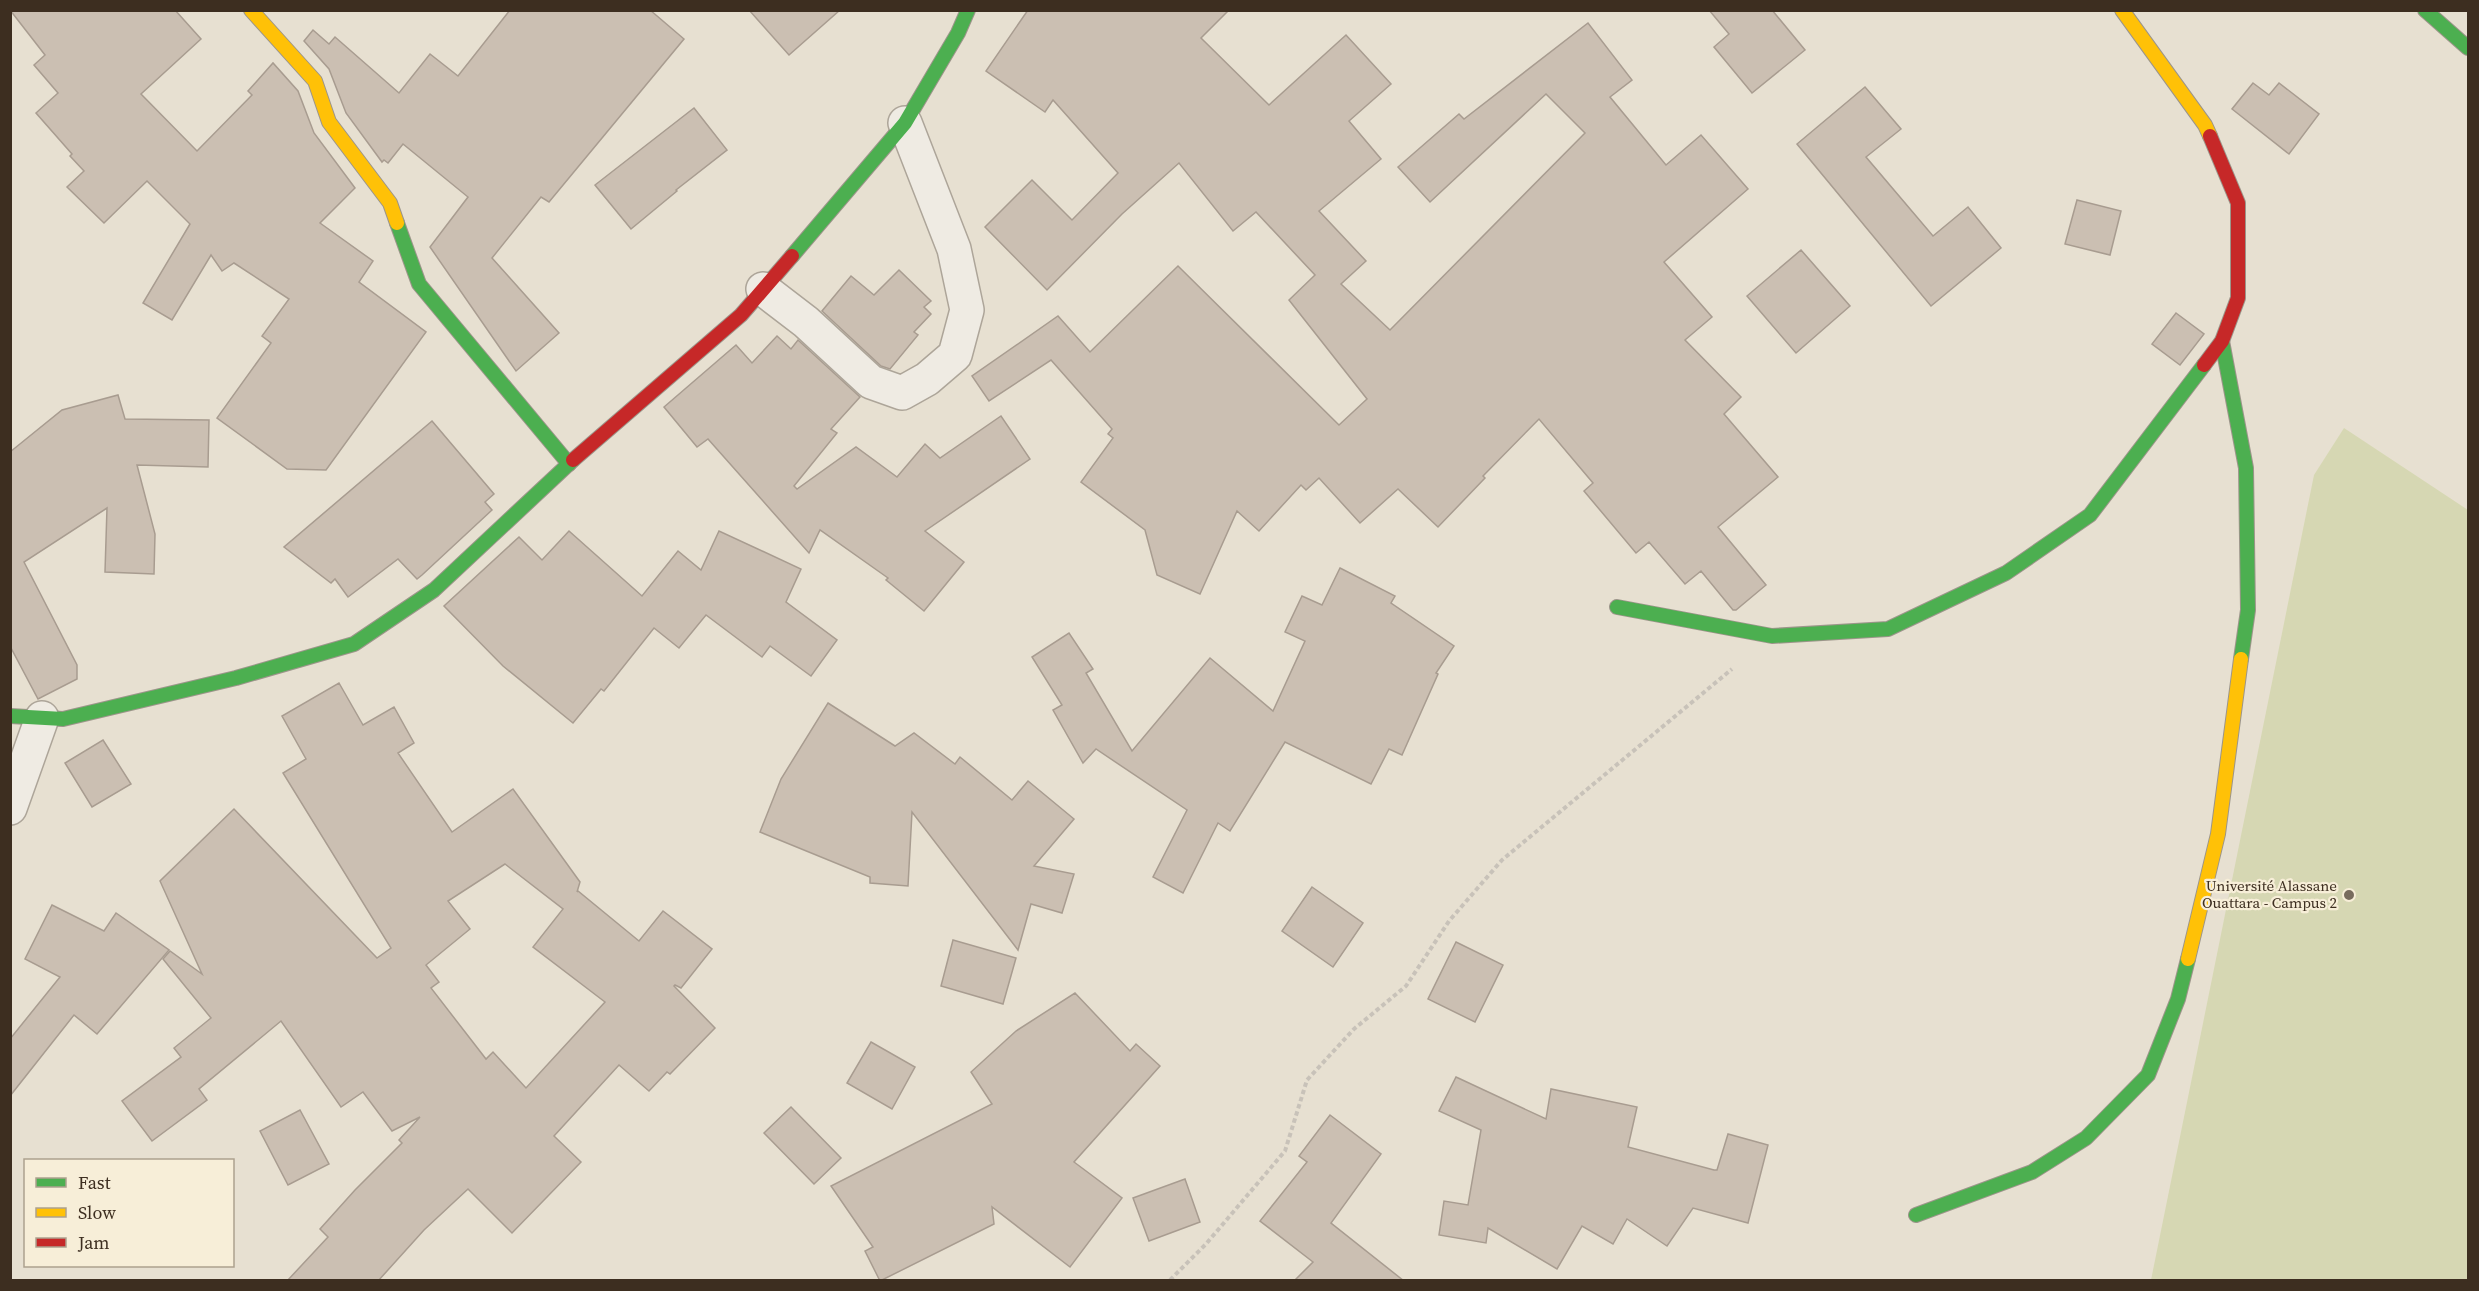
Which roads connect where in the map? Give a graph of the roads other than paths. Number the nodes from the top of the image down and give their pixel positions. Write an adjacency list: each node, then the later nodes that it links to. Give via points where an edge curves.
1 (251, 10): 9 (street, via 315,81 329,122 390,203 418,284)
2 (968, 10): 6 (street)
3 (2122, 10): 8 (street, via 2205,125 2238,203 2238,298)
4 (2425, 10): 5 (street)
5 (2469, 48)
6 (905, 123): 7 (street); 7 (street, via 956,259 967,310 955,355 927,380 902,393 872,382)
7 (763, 289): 9 (street, via 741,315)
8 (2222, 341): 10 (street, via 2090,515 2006,573 1888,629 1772,636); 13 (street, via 2246,468 2248,610 2218,834 2178,999 2148,1075 2086,1138 2032,1172)
9 (569, 464): 11 (street, via 434,590 354,644 236,678 63,719)
10 (1617, 607)
11 (26, 717): 12 (street)
12 (10, 808)
13 (1916, 1215)

